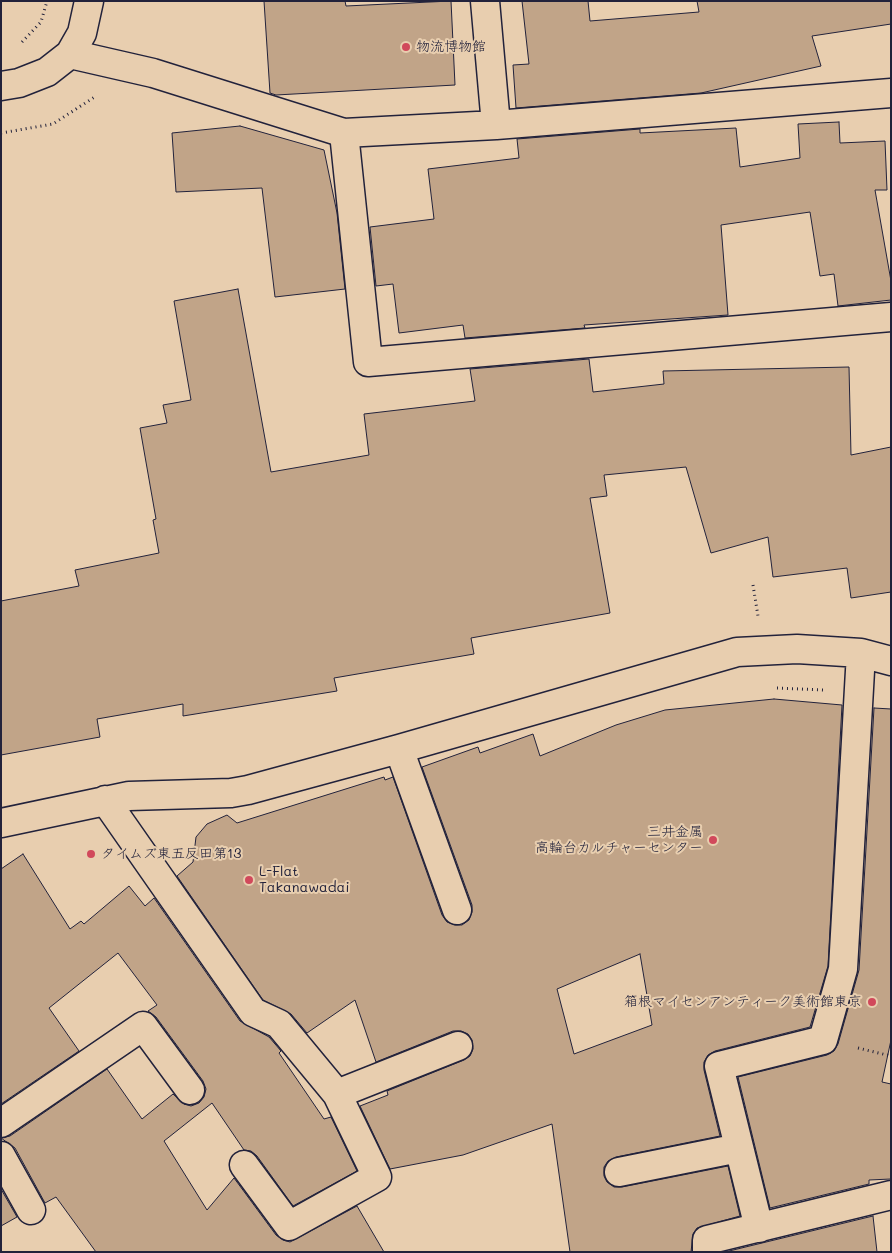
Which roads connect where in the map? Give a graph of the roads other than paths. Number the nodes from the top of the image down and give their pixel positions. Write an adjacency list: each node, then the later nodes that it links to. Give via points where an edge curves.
1 (89, 1): 3 (street, via 82,33)
2 (484, 1): 6 (street)
3 (70, 54): 4 (street, via 47,72); 7 (street, via 125,66)
4 (1, 86)
5 (891, 93): 6 (street)
6 (496, 126): 7 (street)
7 (344, 133): 8 (street, via 368,362)
8 (891, 317)
9 (861, 653): 10 (street); 11 (street, via 797,649 737,652); 19 (street, via 843,969 823,1040 719,1066)
10 (891, 661)
11 (399, 749): 12 (street, via 231,793 129,796); 14 (street)
12 (105, 800): 13 (street); 17 (street, via 253,1012 278,1024)
13 (1, 823)
14 (457, 910)
15 (458, 1046): 17 (street)
16 (190, 1090): 18 (street, via 142,1026)
17 (337, 1094): 21 (street, via 376,1177 289,1226)
18 (1, 1123)
19 (739, 1148): 22 (street); 25 (street)
20 (1, 1156): 24 (street)
21 (244, 1165)
22 (619, 1172)
23 (891, 1195): 25 (street)
24 (31, 1210)
25 (760, 1228): 26 (street, via 707,1240)
26 (707, 1252)

